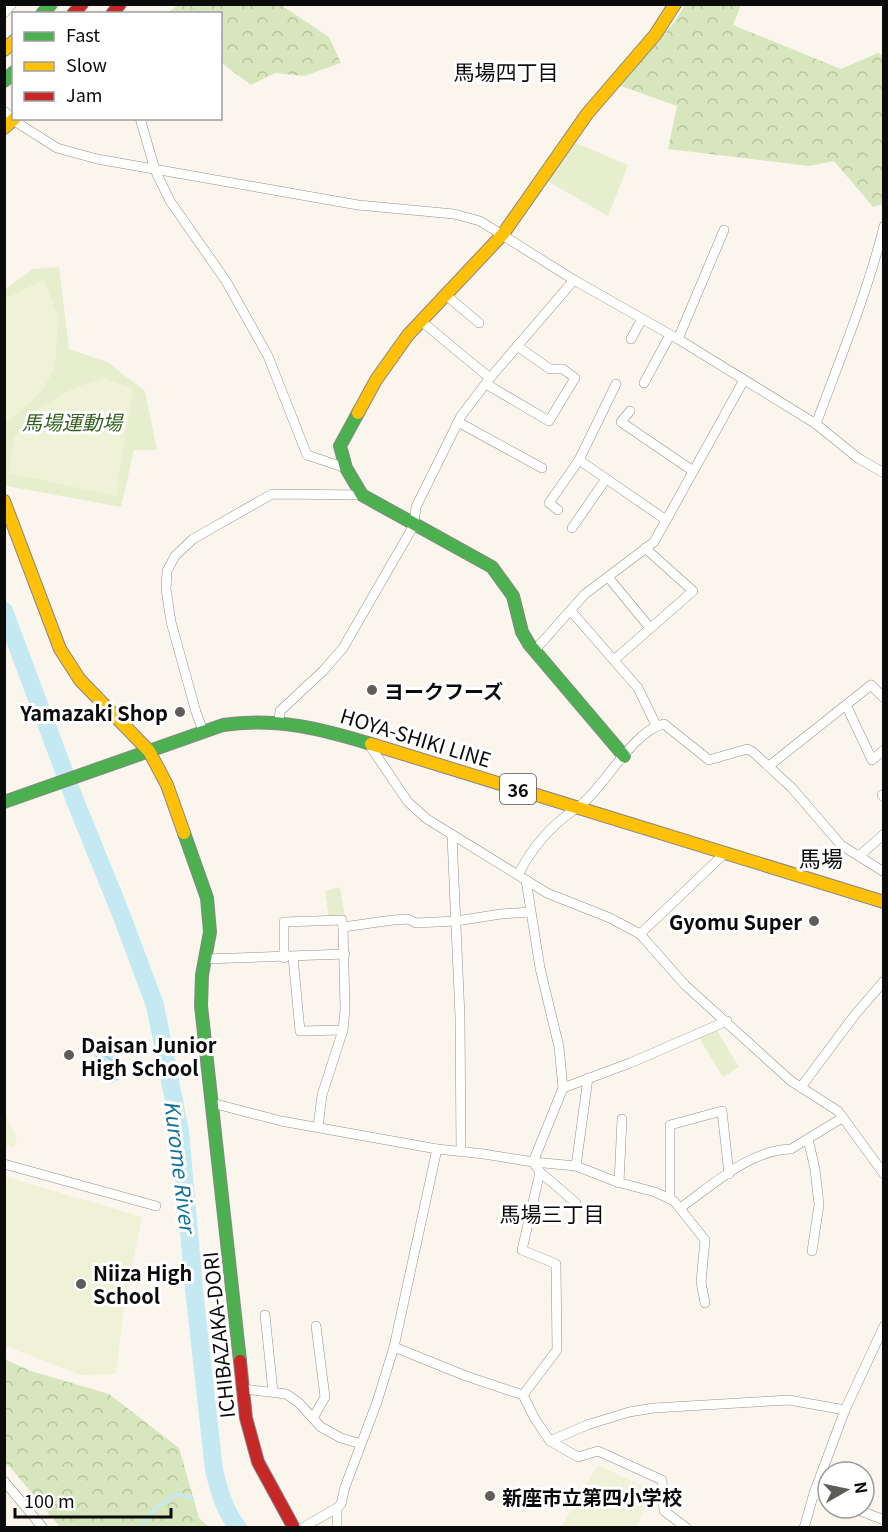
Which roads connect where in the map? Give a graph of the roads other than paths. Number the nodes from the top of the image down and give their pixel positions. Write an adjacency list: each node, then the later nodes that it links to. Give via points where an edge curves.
1 (12, 4): 3 (street)
2 (675, 4): 9 (main road, via 655,35 587,114)
3 (4, 13)
4 (9, 120): 6 (street, via 57,148)
5 (142, 120): 6 (street)
6 (155, 171): 9 (street, via 358,205 454,214 480,221); 26 (street, via 170,201 226,281 268,356 307,455)
7 (884, 226): 24 (street)
8 (724, 230): 15 (street)
9 (503, 234): 10 (street); 11 (main road)
10 (574, 280): 12 (street); 17 (street)
11 (446, 295): 13 (main road); 14 (street)
12 (642, 319): 15 (street); 16 (street)
13 (421, 321): 19 (street); 26 (main road, via 376,380 340,446)
14 (479, 322)
15 (674, 337): 18 (street); 20 (street)
16 (631, 339)
17 (517, 346): 19 (street); 19 (street, via 550,369 563,369 575,378 549,421)
18 (744, 380): 24 (street); 28 (street)
19 (488, 381): 23 (street)
20 (644, 383)
21 (616, 384): 25 (street)
22 (630, 411): 28 (street, via 621,422)
23 (458, 422): 27 (street); 35 (street, via 416,507)
24 (816, 424): 29 (street, via 858,458)
25 (579, 460): 30 (street); 33 (street, via 549,503)
26 (346, 468): 31 (main road)
27 (542, 468)
28 (693, 471): 34 (street)
29 (884, 473)
30 (606, 479): 34 (street); 36 (street)
31 (362, 495): 35 (main road); 47 (street, via 272,494 193,539 175,556 167,571 171,622)
32 (4, 501): 50 (main road, ICHIBAZAKA-DORI, via 60,649 80,680)
33 (558, 510)
34 (666, 520): 37 (street, via 654,542)
35 (414, 525): 41 (main road, via 492,567 513,596 522,632); 45 (street, via 343,648 280,711)
36 (572, 528)
37 (645, 548): 38 (street); 40 (street, via 693,591)
38 (609, 577): 39 (street, via 585,594); 40 (street)
39 (571, 611): 41 (street); 42 (street)
40 (650, 628): 42 (street)
41 (535, 650): 51 (main road)
42 (614, 660): 46 (street, via 638,688)
43 (884, 698): 44 (street, via 871,685)
44 (846, 705): 49 (street, via 872,760); 52 (street)
45 (279, 721): 47 (main road, HOYA-SHIKI LINE / 36, via 237,722); 48 (main road, HOYA-SHIKI LINE / 36, via 312,726)
46 (656, 725): 51 (street); 52 (street, via 663,724 709,760 747,749)
47 (203, 731): 50 (main road, HOYA-SHIKI LINE / 36)
48 (368, 743): 54 (main road, HOYA-SHIKI LINE / 36); 56 (street, via 408,802)
49 (884, 750)
50 (150, 751): 53 (main road, HOYA-SHIKI LINE / 36); 68 (main road, ICHIBAZAKA-DORI, via 167,785 207,898 210,932)
51 (624, 756): 54 (street)
52 (769, 766): 58 (street, via 841,845)
53 (4, 802)
54 (577, 808): 57 (main road, HOYA-SHIKI LINE / 36); 60 (street, via 536,845)
55 (884, 834): 58 (street)
56 (452, 836): 60 (street); 63 (street)
57 (725, 853): 61 (main road, HOYA-SHIKI LINE / 36); 65 (street)
58 (858, 856): 59 (street)
59 (884, 872)
60 (522, 878): 62 (street); 65 (street)
61 (884, 902)
62 (530, 912): 63 (street); 74 (street, via 559,1047)
63 (456, 921): 64 (street, via 393,920); 81 (street)
64 (343, 927): 66 (street); 67 (street, via 342,920 284,922)
65 (640, 934): 70 (street, via 685,985)
66 (345, 954): 67 (street); 71 (street)
67 (288, 957): 68 (street); 71 (street, via 300,1031)
68 (205, 960): 75 (main road, ICHIBAZAKA-DORI, via 200,991)
69 (884, 981): 73 (street)
70 (727, 1021): 72 (street); 73 (street)
71 (343, 1030): 78 (street, via 322,1095)
72 (588, 1078): 74 (street); 84 (street)
73 (801, 1087): 76 (street, via 838,1111)
74 (563, 1088): 82 (street)
75 (212, 1103): 78 (street); 101 (main road, ICHIBAZAKA-DORI)
76 (842, 1118): 79 (street); 87 (street)
77 (622, 1119): 88 (street)
78 (318, 1127): 80 (street)
79 (808, 1139): 86 (street, via 791,1149 758,1155); 93 (street, via 819,1205)
80 (437, 1149): 81 (street); 100 (street)
81 (461, 1152): 82 (street)
82 (533, 1162): 84 (street); 85 (street)
83 (4, 1164): 91 (street)
84 (576, 1166): 88 (street)
85 (540, 1172): 90 (street); 103 (street, via 522,1250 556,1264 556,1350)
86 (729, 1174): 89 (street, via 722,1111 670,1125); 92 (street)
87 (884, 1174)
88 (619, 1183): 89 (street)
89 (670, 1199): 92 (street)
90 (576, 1203)
91 (156, 1206)
92 (680, 1208): 96 (street, via 705,1240 701,1282)
93 (814, 1235): 94 (street); 95 (street)
94 (825, 1235)
95 (812, 1251)
96 (705, 1303)
97 (264, 1315): 102 (street)
98 (316, 1326): 105 (street, via 325,1397)
99 (884, 1326): 104 (street)
100 (394, 1347): 103 (street); 107 (street)
101 (243, 1389): 102 (street); 112 (main road, ICHIBAZAKA-DORI, via 258,1462)
102 (273, 1392): 105 (street, via 286,1394)
103 (524, 1395): 106 (street)
104 (845, 1410): 106 (street, via 789,1400 654,1408 587,1425); 109 (street)
105 (313, 1418): 107 (street, via 341,1438)
106 (550, 1442): 115 (street, via 578,1457 598,1451 662,1480 664,1511)
107 (361, 1444): 110 (street)
108 (4, 1481): 111 (street)
109 (814, 1493): 116 (street)
110 (337, 1508): 113 (street); 114 (street)
111 (43, 1527)
112 (294, 1527)
113 (302, 1527)
114 (337, 1527)
115 (687, 1527)
116 (804, 1527)

